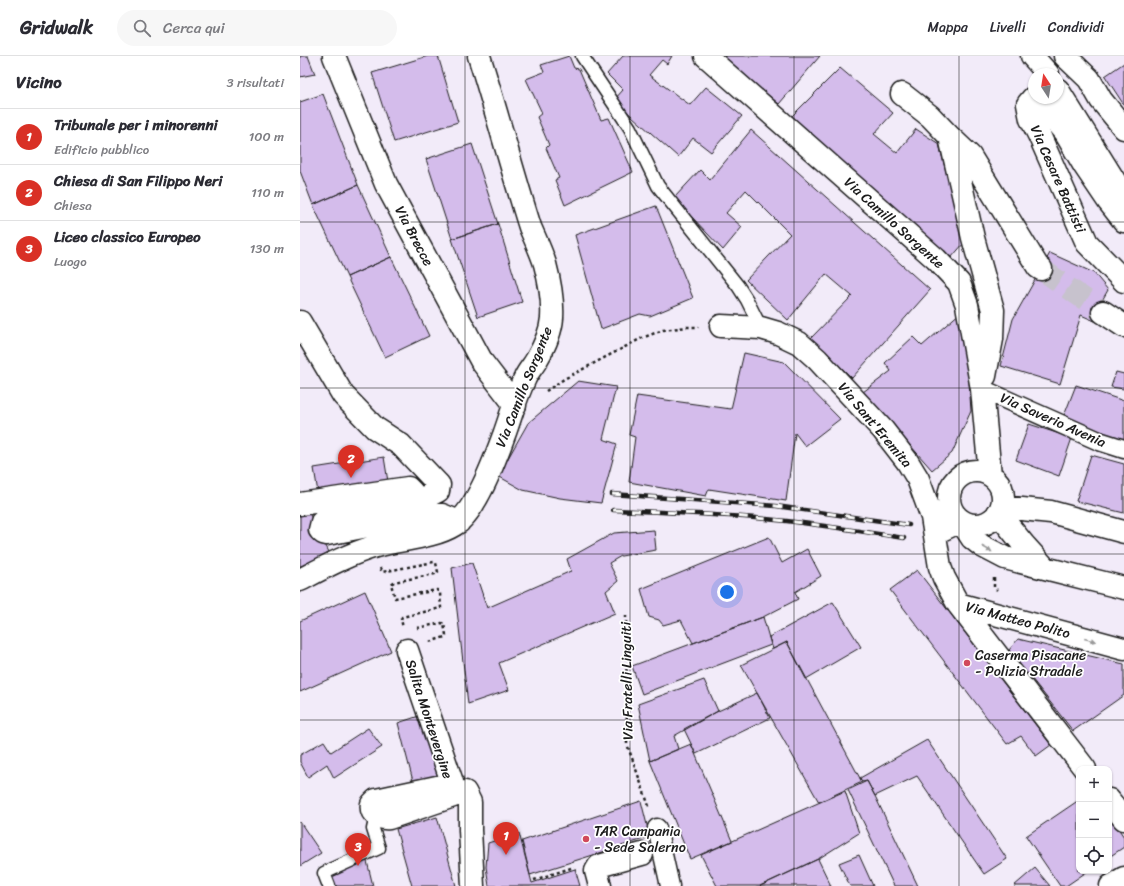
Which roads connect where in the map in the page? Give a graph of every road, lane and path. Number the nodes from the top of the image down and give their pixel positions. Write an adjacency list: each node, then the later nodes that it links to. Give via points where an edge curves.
1 (334, 56): 22 (street, Via Brecce, via 386,184 482,362)
2 (479, 56): 22 (street, Via Camillo Sorgente, via 531,228 545,265 550,293 552,317 549,330)
3 (582, 56): 20 (lane, via 630,128 658,186 738,286)
4 (706, 56): 21 (street, Via Camillo Sorgente, via 959,283 967,305)
5 (1032, 56): 7 (street)
6 (1065, 56): 10 (street, via 1088,79)
7 (1043, 68)
8 (902, 94): 11 (street, via 930,116)
9 (1064, 100): 12 (street)
10 (1124, 128)
11 (950, 137): 14 (street, via 970,156); 21 (street, via 973,238 993,310 992,339)
12 (1124, 194)
13 (1124, 221): 15 (street, Via Cesare Battisti, via 1084,165 1066,134 1037,98 1030,100 1028,104 1031,119 1087,243)
14 (1041, 269)
15 (1124, 281)
16 (1103, 312): 19 (street)
17 (300, 322): 25 (street, via 343,395 375,428 401,445 439,486 430,496)
18 (720, 326): 20 (street, Via Sant'Eremita); 22 (path, via 663,330 642,338 546,391)
19 (1124, 326)
20 (761, 328): 28 (street, Via Sant'Eremita, via 799,343 816,359 883,430 907,461)
21 (982, 389): 23 (street, Via Saverio Avenia); 24 (street, Via Camillo Sorgente)
22 (517, 398): 30 (street, Via Camillo Sorgente, via 482,487 470,509)
23 (1124, 450)
24 (992, 490): 26 (street, via 963,475 952,488); 29 (street, via 994,518 978,524 968,524); 31 (street, via 1051,512); 34 (street, via 1024,545)
25 (411, 499): 27 (street, via 410,490 403,488); 30 (street, via 325,520 320,530 327,534 429,514 442,515)
26 (950, 499): 28 (street); 29 (street, via 954,514)
27 (300, 504)
28 (929, 506): 32 (street, Via Sant'Eremita)
29 (961, 520): 32 (street); 34 (street, one-way to 34, via 972,538 982,546 1005,558)
30 (459, 522): 33 (street, Via Camillo Sorgente, via 429,534)
31 (1124, 532)
32 (935, 533): 39 (street, Via Sant'Eremita, via 942,573)
33 (376, 546): 36 (street, Via Camillo Sorgente, via 337,560); 42 (path, via 382,572 434,562 437,565 437,573 391,584 395,598 437,590 440,592 440,609 402,617)
34 (1044, 567): 37 (street)
35 (995, 575): 38 (path, via 993,581)
36 (300, 580)
37 (1124, 588)
38 (998, 591)
39 (958, 604): 43 (street, Via Matteo Polito, one-way to 43); 44 (street, Via Sant'Eremita)
40 (626, 615): 48 (path, Via Fratelli Linguiti, via 627,744)
41 (413, 629): 42 (path, via 443,623 446,636 408,647)
42 (406, 640): 46 (street, Salita Montevergine, via 452,782)
43 (1124, 649)
44 (1083, 766)
45 (1110, 802): 47 (street)
46 (376, 808): 53 (lane, via 374,829 379,848 324,873); 54 (street, via 384,818 389,818 465,792 470,802)
47 (1124, 820)
48 (657, 828): 55 (street)
49 (642, 854): 50 (street, via 599,866)
50 (599, 877): 52 (path, via 592,864 586,864)
51 (1124, 878): 56 (street)
52 (534, 880)
53 (329, 886)
54 (473, 886)
55 (670, 886)
56 (1111, 886)

